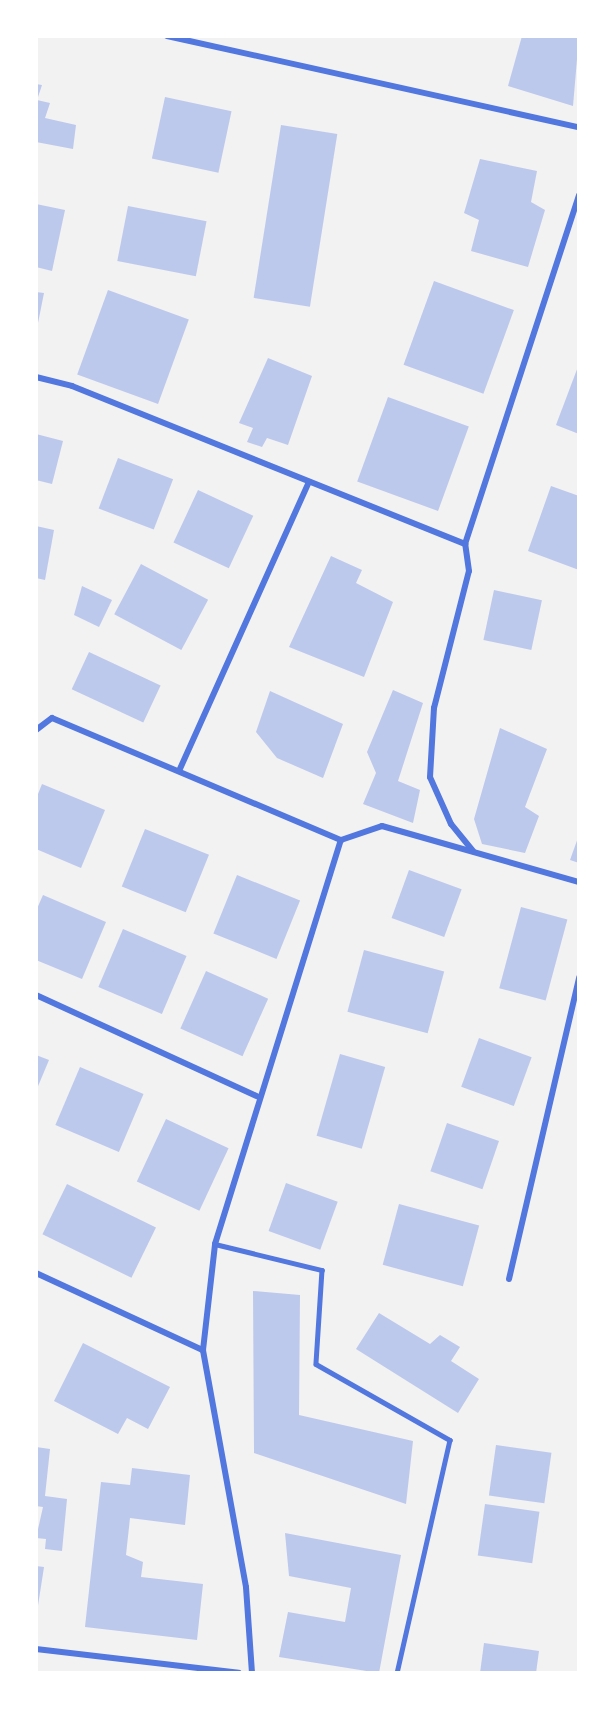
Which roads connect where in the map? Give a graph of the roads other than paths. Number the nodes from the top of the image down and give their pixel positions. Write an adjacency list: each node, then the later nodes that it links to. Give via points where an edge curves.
1 (167, 36): 2 (street)
2 (199, 39): 3 (street)
3 (579, 127)
4 (579, 195): 7 (street)
5 (36, 377): 6 (street, via 72,386)
6 (309, 482): 7 (street); 9 (street)
7 (465, 544): 11 (street, via 469,571 434,708 430,777 451,824)
8 (36, 730): 9 (street, via 52,718)
9 (179, 771): 10 (street)
10 (341, 840): 11 (street, via 382,826); 15 (street)
11 (473, 851): 12 (street)
12 (579, 882)
13 (579, 977): 18 (street)
14 (36, 995): 15 (street)
15 (257, 1096): 16 (street)
16 (215, 1244): 19 (street); 23 (lane, via 322,1270 316,1364 450,1440)
17 (36, 1273): 19 (street)
18 (509, 1279)
19 (203, 1350): 22 (street, via 246,1587)
20 (36, 1649): 21 (street)
21 (239, 1673)
22 (252, 1673)
23 (397, 1673)

